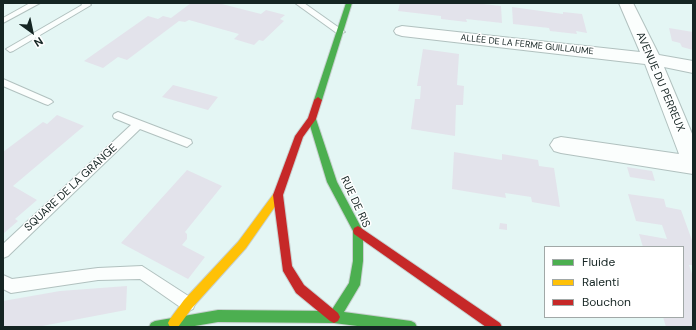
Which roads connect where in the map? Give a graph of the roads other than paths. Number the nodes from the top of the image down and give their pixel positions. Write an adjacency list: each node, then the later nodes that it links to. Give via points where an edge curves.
1 (36, 3): 6 (lane)
2 (85, 3): 9 (lane, via 87,5)
3 (299, 3): 8 (lane)
4 (349, 3): 8 (main road)
5 (626, 3): 10 (street, AVENUE DU PERREUX)
6 (3, 21)
7 (402, 31): 10 (street, ALLÉE DE LA FERME GUILLAUME)
8 (341, 32): 15 (main road)
9 (10, 49)
10 (652, 59): 11 (street, ALLÉE DE LA FERME GUILLAUME); 19 (street, AVENUE DU PERREUX)
11 (693, 67)
12 (3, 82): 13 (lane)
13 (48, 102)
14 (118, 116): 16 (lane)
15 (312, 119): 21 (main road, via 299,136); 22 (main road, RUE DE RIS, via 332,182)
16 (139, 124): 17 (lane); 23 (lane, SQUARE DE LA GRANGE)
17 (187, 143)
18 (561, 145): 20 (street)
19 (693, 162)
20 (693, 165)
21 (278, 195): 25 (main road, via 242,245); 26 (main road, via 287,267 300,289)
22 (358, 231): 26 (main road, RUE DE RIS, via 358,261 354,285); 30 (main road)
23 (3, 252)
24 (3, 282): 25 (lane, via 11,286 98,274 142,272)
25 (188, 304): 27 (main road)
26 (336, 322): 27 (main road, via 218,316); 29 (main road)
27 (174, 323): 28 (main road)
28 (155, 327)
29 (411, 327)
30 (496, 327)

